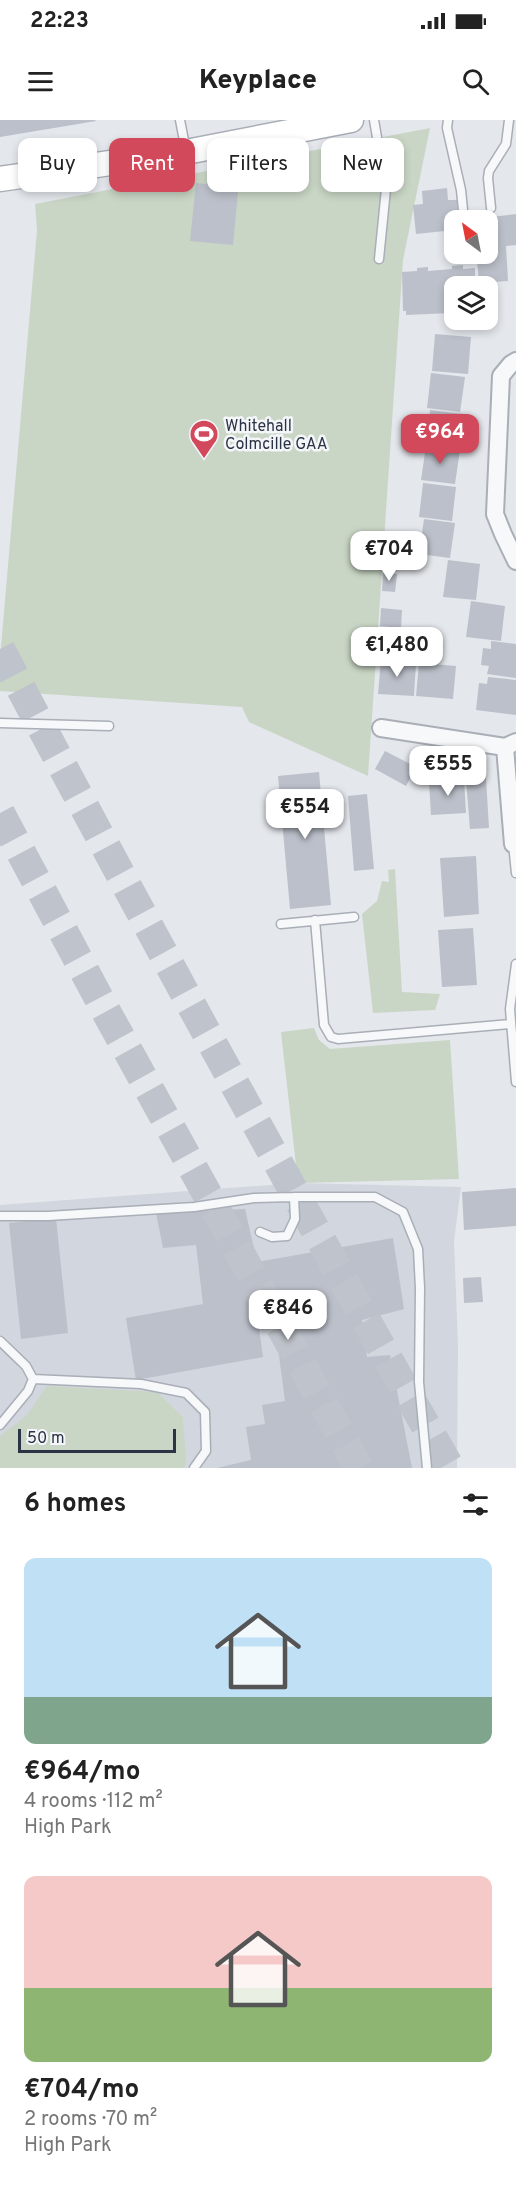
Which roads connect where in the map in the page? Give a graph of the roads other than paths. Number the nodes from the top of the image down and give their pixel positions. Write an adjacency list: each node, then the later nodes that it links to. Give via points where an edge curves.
1 (180, 120): 6 (lane)
2 (351, 120): 7 (main road)
3 (374, 120): 12 (lane, via 386,189)
4 (448, 120): 11 (lane)
5 (509, 120): 10 (lane, via 506,144 489,171)
6 (183, 138)
7 (195, 150)
8 (109, 163): 9 (main road)
9 (0, 178)
10 (490, 208)
11 (463, 210)
12 (379, 260)
13 (516, 361): 14 (street, via 501,376 495,514)
14 (516, 561)
15 (0, 723): 16 (lane)
16 (109, 726)
17 (381, 729): 18 (street)
18 (511, 745): 19 (street)
19 (513, 844): 20 (lane)
20 (516, 873)
21 (354, 916): 22 (lane)
22 (315, 920): 23 (lane); 25 (lane, via 324,1025 331,1037 339,1040)
23 (282, 924)
24 (516, 964): 25 (lane)
25 (511, 1024): 26 (lane)
26 (516, 1082)
27 (294, 1197): 28 (lane, via 194,1207); 29 (lane, via 295,1219 287,1236 272,1237); 34 (lane, via 375,1197 403,1212 418,1249 419,1382)
28 (0, 1216)
29 (260, 1232)
30 (0, 1341): 31 (lane, via 26,1366)
31 (33, 1379): 32 (lane); 33 (lane, via 141,1384 186,1393 205,1412 206,1451)
32 (0, 1425)
33 (194, 1468)
34 (427, 1468)

